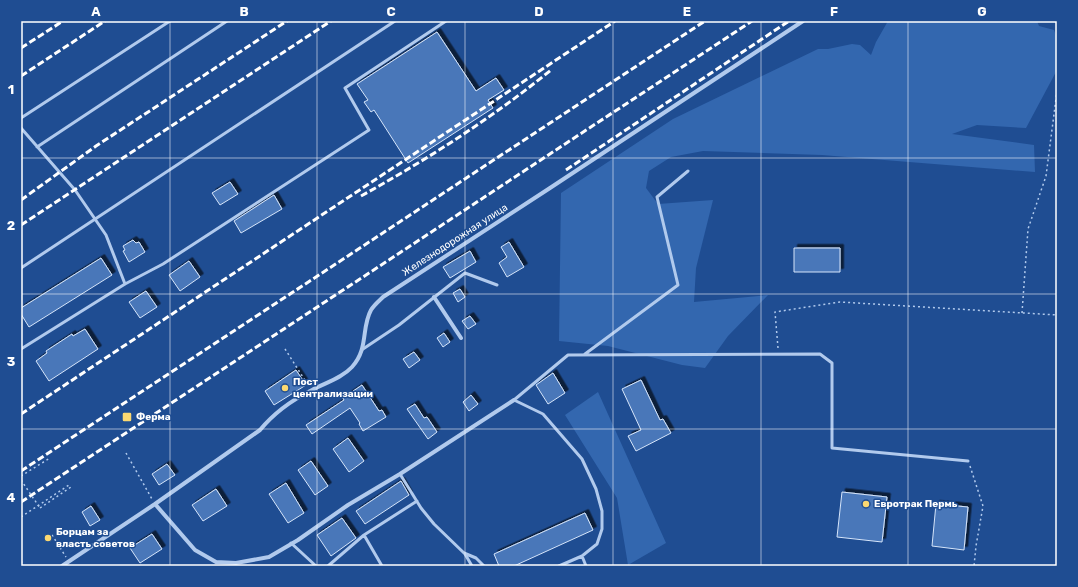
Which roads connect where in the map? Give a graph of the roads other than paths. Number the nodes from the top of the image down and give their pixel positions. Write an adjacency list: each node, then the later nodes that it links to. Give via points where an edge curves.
1 (170, 21): 6 (lane)
2 (227, 21): 8 (lane)
3 (395, 21): 10 (lane)
4 (446, 21): 12 (lane, via 345,88 369,130 163,264)
5 (804, 21): 17 (street, Железнодорожная улица, via 383,296 370,311)
6 (21, 118)
7 (21, 128): 8 (lane)
8 (37, 147): 10 (lane, via 75,190)
9 (688, 171): 18 (lane, via 657,197 678,285)
10 (95, 218): 11 (lane); 12 (lane, via 106,235)
11 (21, 268)
12 (126, 284): 16 (lane)
13 (497, 285): 14 (lane, via 465,273)
14 (434, 297): 15 (street); 17 (lane, via 400,325)
15 (461, 338)
16 (21, 349)
17 (363, 349): 23 (street, Железнодорожная улица, via 351,368 338,378 288,403 260,430)
18 (584, 355): 19 (lane, via 568,355); 20 (lane, via 820,354 832,363 832,448)
19 (514, 400): 21 (street); 27 (lane, via 543,414 582,459 596,489 602,512 602,529 597,544)
20 (968, 461)
21 (400, 474): 22 (lane); 25 (street)
22 (417, 501): 24 (lane); 26 (lane, via 434,524)
23 (155, 504): 25 (street, via 196,550 216,562 236,563 269,556); 28 (street, Железнодорожная улица)
24 (364, 535): 30 (lane); 31 (lane)
25 (291, 543): 29 (lane)
26 (464, 553): 32 (lane); 33 (lane, via 476,558)
27 (582, 556): 34 (lane); 35 (lane)
28 (62, 566)
29 (316, 566)
30 (328, 566)
31 (382, 566)
32 (472, 566)
33 (484, 566)
34 (559, 566)
35 (586, 566)

